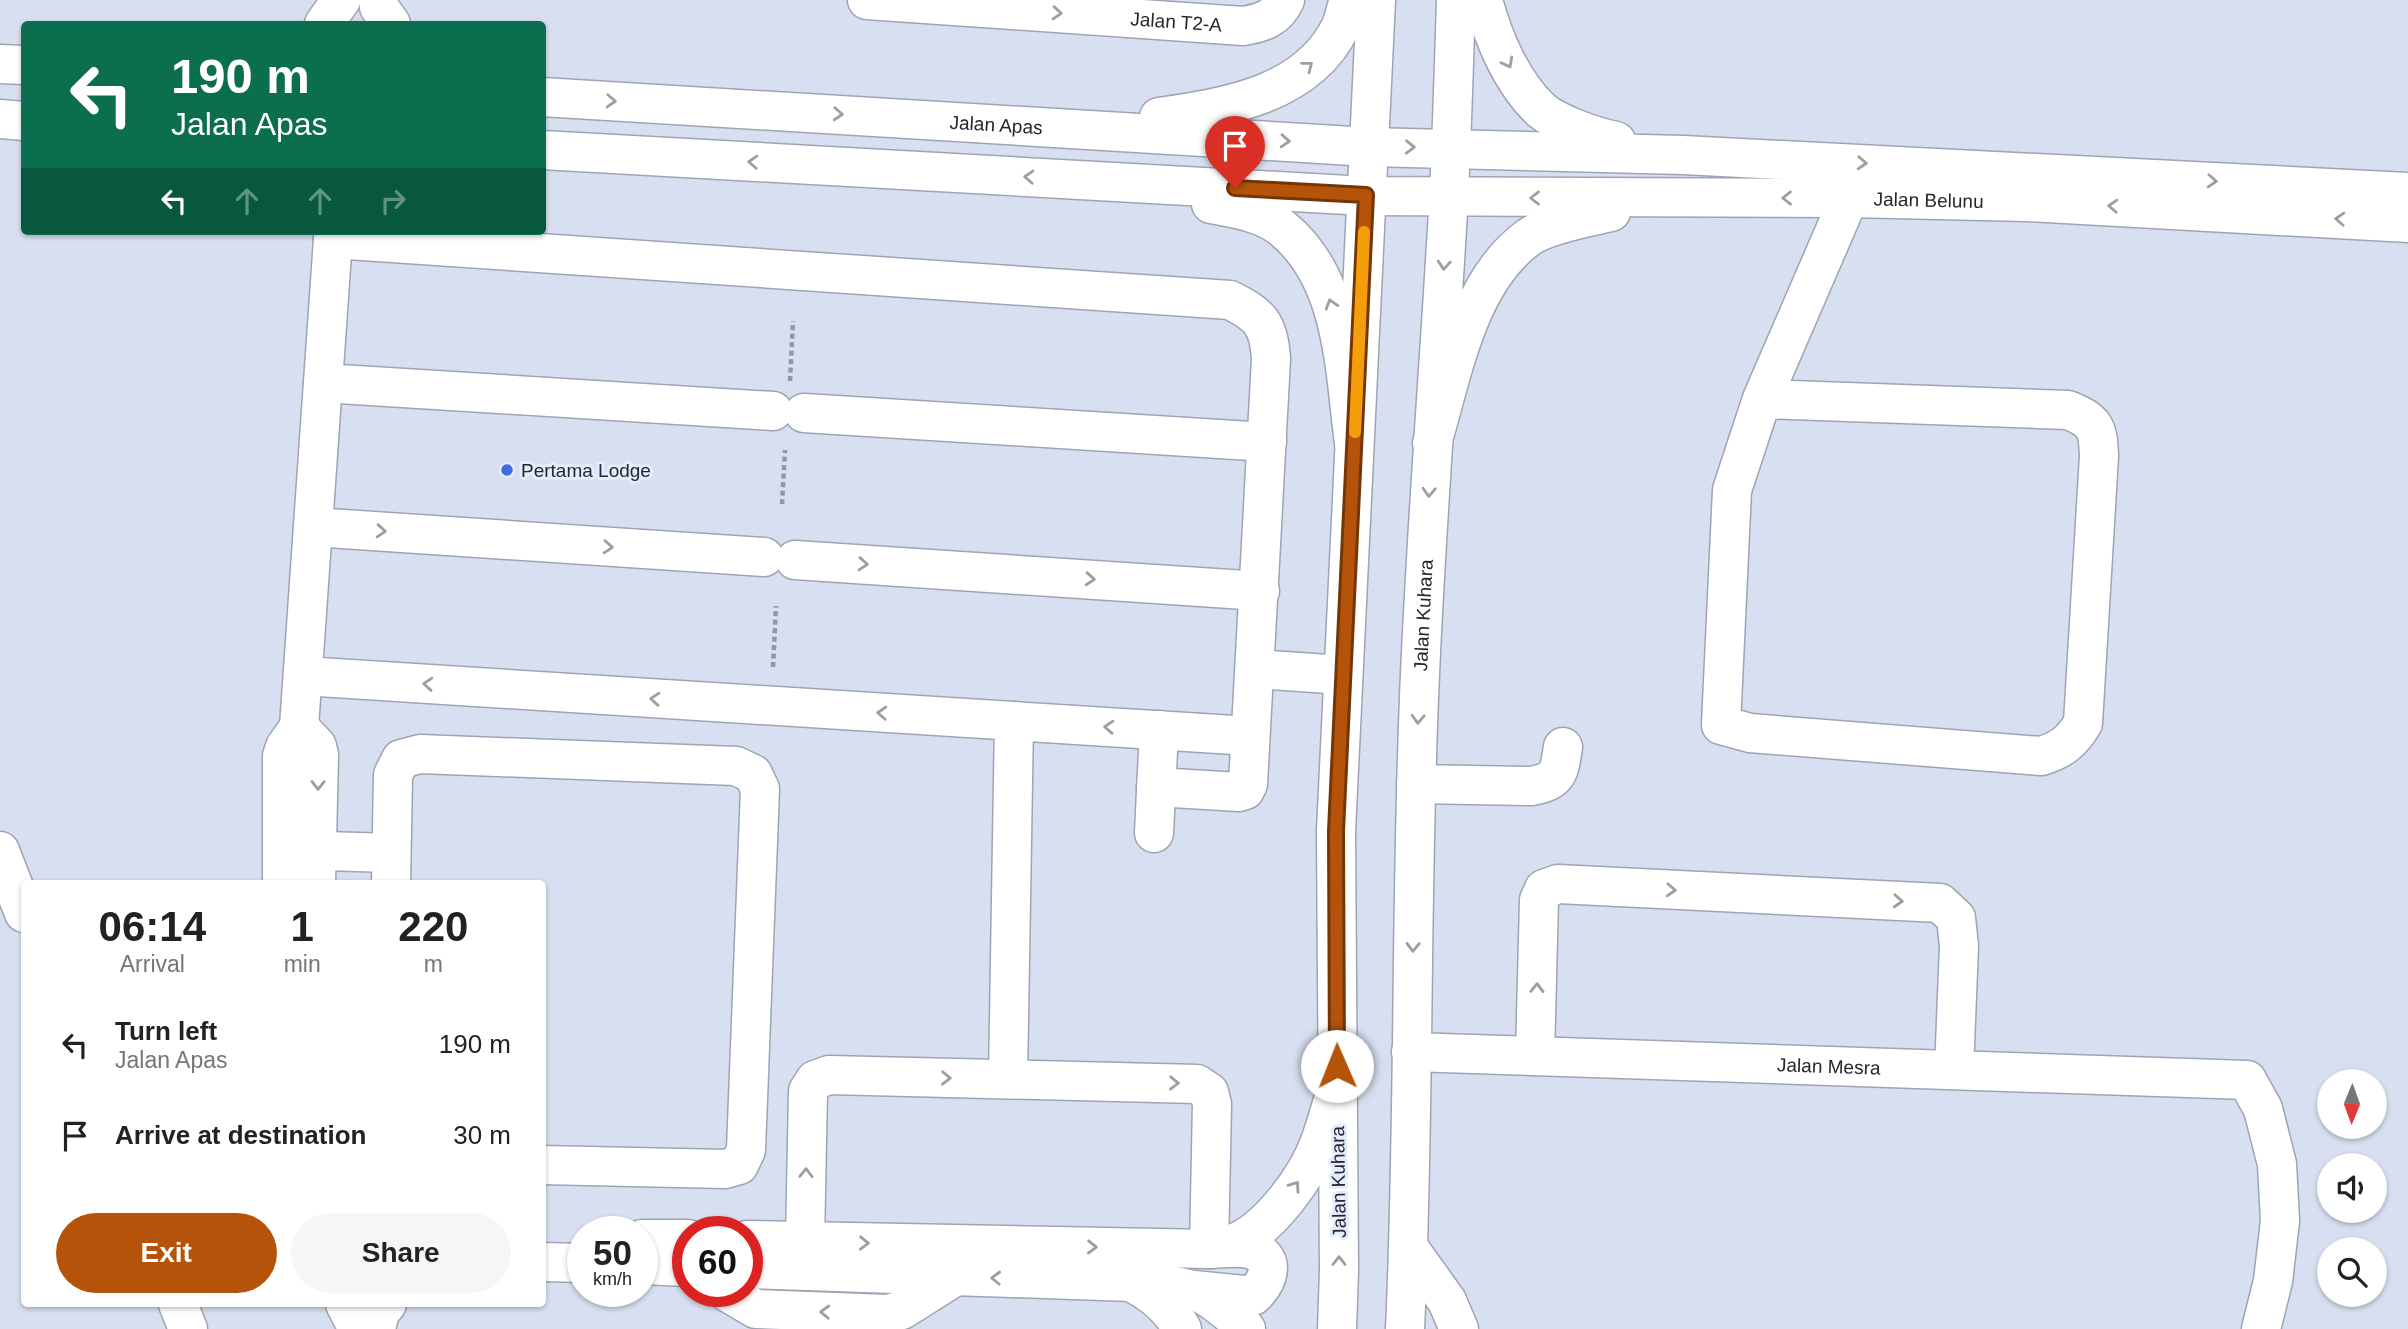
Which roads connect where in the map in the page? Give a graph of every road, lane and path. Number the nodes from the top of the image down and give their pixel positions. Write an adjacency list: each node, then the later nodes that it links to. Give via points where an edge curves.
1 (341, 0): 9 (main road)
2 (379, 0): 10 (main road)
3 (867, 0): 8 (main road, Jalan T2-A, one-way to 8, via 1243,26 1261,23)
4 (1349, 0): 16 (main road, one-way to 4, via 1252,100 1286,83 1318,58 1340,27)
5 (1376, 0): 17 (main road)
6 (1456, 0): 18 (main road)
7 (1483, 0): 20 (main road, one-way to 20, via 1509,69 1542,111 1591,136)
8 (1280, 8)
9 (326, 21)
10 (389, 21)
11 (0, 64): 12 (main road)
12 (21, 65)
13 (546, 97): 16 (main road, Jalan Apas, one-way to 16)
14 (0, 119): 15 (main road)
15 (21, 121)
16 (1081, 129): 17 (main road, Jalan Apas, one-way to 17)
17 (1368, 147): 18 (main road, Jalan Apas, one-way to 18); 23 (main road, Jalan Kuhara)
18 (1451, 148): 20 (main road, Jalan Belunu); 24 (main road, Jalan Kuhara)
19 (546, 150): 21 (main road, one-way to 19)
20 (1683, 155): 22 (main road, Jalan Belunu, one-way to 22)
21 (1078, 179): 23 (main road); 34 (main road, one-way to 21, via 1338,324 1326,287 1309,256 1281,228 1251,212)
22 (2408, 192)
23 (1366, 195): 24 (main road); 34 (main road, Jalan Kuhara)
24 (1449, 197): 26 (main road, Jalan Belunu, one-way to 24); 35 (main road, Jalan Kuhara, one-way to 35)
25 (1849, 198): 26 (main road, Jalan Belunu, one-way to 26); 27 (main road, Jalan Belunu, one-way to 25, via 2026,202); 31 (main road)
26 (1682, 199): 35 (main road, via 1579,218 1530,236 1495,270 1473,308)
27 (2408, 223)
28 (334, 235): 30 (main road); 33 (main road, via 1230,300 1262,320 1270,337)
29 (793, 321): 32 (path)
30 (323, 383): 32 (main road); 38 (main road)
31 (1762, 399): 31 (main road, via 1732,490 1721,725 1750,733 2041,756 2074,738 2083,723 2099,456 2099,435 2089,419 2068,410)
32 (789, 402): 33 (main road)
33 (1267, 442): 39 (main road)
34 (1354, 443): 43 (main road, Jalan Kuhara)
35 (1432, 443): 49 (main road, Jalan Kuhara, one-way to 49)
36 (785, 450): 37 (path)
37 (782, 504)
38 (313, 527): 39 (main road, one-way to 39); 44 (main road)
39 (1260, 591): 42 (main road)
40 (776, 606): 41 (path)
41 (772, 667)
42 (1255, 669): 43 (main road); 47 (main road)
43 (1343, 675): 60 (main road, Jalan Kuhara, via 1336,831)
44 (303, 676): 45 (main road, one-way to 44); 53 (main road, via 299,727 317,746 319,755)
45 (1014, 721): 46 (main road, one-way to 45); 59 (main road)
46 (1160, 730): 47 (main road); 50 (main road)
47 (1250, 736): 50 (main road, via 1245,790)
48 (1563, 747): 49 (main road, via 1560,771 1544,784)
49 (1416, 784): 56 (main road, Jalan Kuhara, one-way to 56)
50 (1156, 787): 51 (main road)
51 (1154, 833)
52 (0, 850): 55 (main road)
53 (299, 867): 54 (main road)
54 (391, 868): 61 (main road, via 393,775 401,759 420,754 736,766 753,774 760,789 746,1150 739,1165 725,1169)
55 (21, 905)
56 (1410, 1052): 57 (main road, Jalan Mesra); 66 (main road, Jalan Kuhara)
57 (1535, 1056): 58 (main road, Jalan Mesra); 58 (main road, one-way to 58, via 1539,900 1544,889 1558,884 1940,903 1956,918 1959,946)
58 (1954, 1070): 86 (main road, Jalan Mesra, via 2247,1080 2263,1109 2277,1164 2280,1221 2273,1281)
59 (1008, 1079): 65 (main road, one-way to 59, via 808,1091 815,1080 829,1074); 67 (main road, one-way to 67, via 1197,1084 1209,1092)
60 (1337, 1087): 67 (main road, one-way to 60, via 1242,1239 1280,1206 1319,1147); 83 (main road, Jalan Kuhara, one-way to 60)
61 (546, 1165)
62 (546, 1237): 63 (main road)
63 (567, 1238)
64 (763, 1240): 65 (main road)
65 (805, 1241): 67 (main road, one-way to 67)
66 (1409, 1248): 84 (main road, Jalan Kuhara); 85 (main road, via 1447,1301)
67 (1209, 1250): 73 (main road, via 1249,1249 1262,1256 1269,1274 1253,1296)
68 (546, 1262): 69 (main road)
69 (567, 1263)
70 (763, 1270): 71 (main road)
71 (956, 1276): 72 (main road, one-way to 71); 77 (main road, one-way to 77, via 902,1310 887,1314)
72 (1131, 1282): 73 (main road); 81 (main road, via 1153,1293)
73 (1194, 1290): 82 (main road)
74 (179, 1307): 78 (main road)
75 (347, 1307): 79 (main road)
76 (384, 1307): 80 (main road)
77 (753, 1307)
78 (188, 1329)
79 (358, 1329)
80 (376, 1329)
81 (1182, 1329)
82 (1246, 1329)
83 (1337, 1329)
84 (1405, 1329)
85 (1459, 1329)
86 (2261, 1329)

